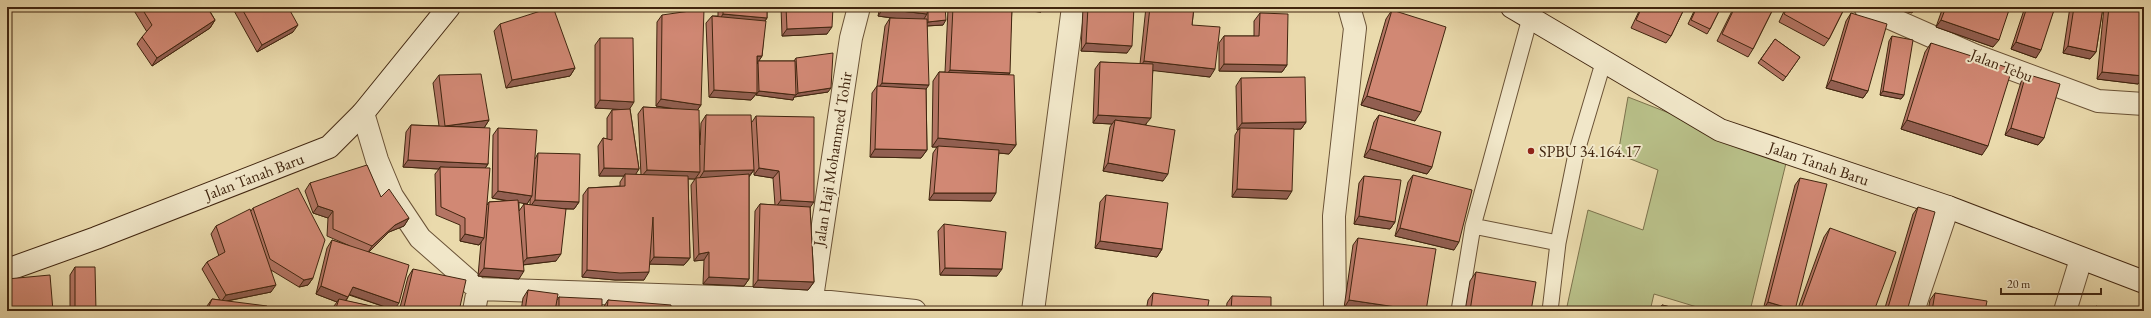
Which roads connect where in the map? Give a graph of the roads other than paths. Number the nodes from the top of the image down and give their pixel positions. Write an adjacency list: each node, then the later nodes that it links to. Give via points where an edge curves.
1 (449, 7): 10 (street, Jalan Tanah Baru)
2 (859, 7): 18 (street, Jalan Haji Mohammed Tohir, via 851,38)
3 (1073, 7): 21 (street)
4 (1349, 7): 22 (street, via 1355,28 1334,216)
5 (1512, 7): 7 (street, Jalan Tanah Baru)
6 (1864, 7): 9 (street, Jalan Tebu, via 1974,55 2098,100)
7 (1530, 18): 8 (street, Jalan Tanah Baru); 12 (lane)
8 (1604, 60): 11 (street, Jalan Tanah Baru, via 1720,130); 13 (lane, via 1576,154)
9 (2144, 104)
10 (363, 113): 15 (street, Jalan Tanah Baru, via 329,147); 17 (street, via 377,160 392,196 420,238)
11 (1948, 207): 14 (street, Jalan Tanah Baru); 25 (street)
12 (1473, 226): 13 (lane); 23 (lane)
13 (1558, 243): 24 (lane)
14 (2081, 259): 16 (street, Jalan Tanah Baru); 26 (street)
15 (7, 270)
16 (2144, 282)
17 (478, 289): 18 (street); 19 (street)
18 (811, 306): 20 (street)
19 (474, 311)
20 (914, 311)
21 (1033, 311)
22 (1335, 311)
23 (1459, 311)
24 (1550, 311)
25 (1913, 311)
26 (2065, 311)

